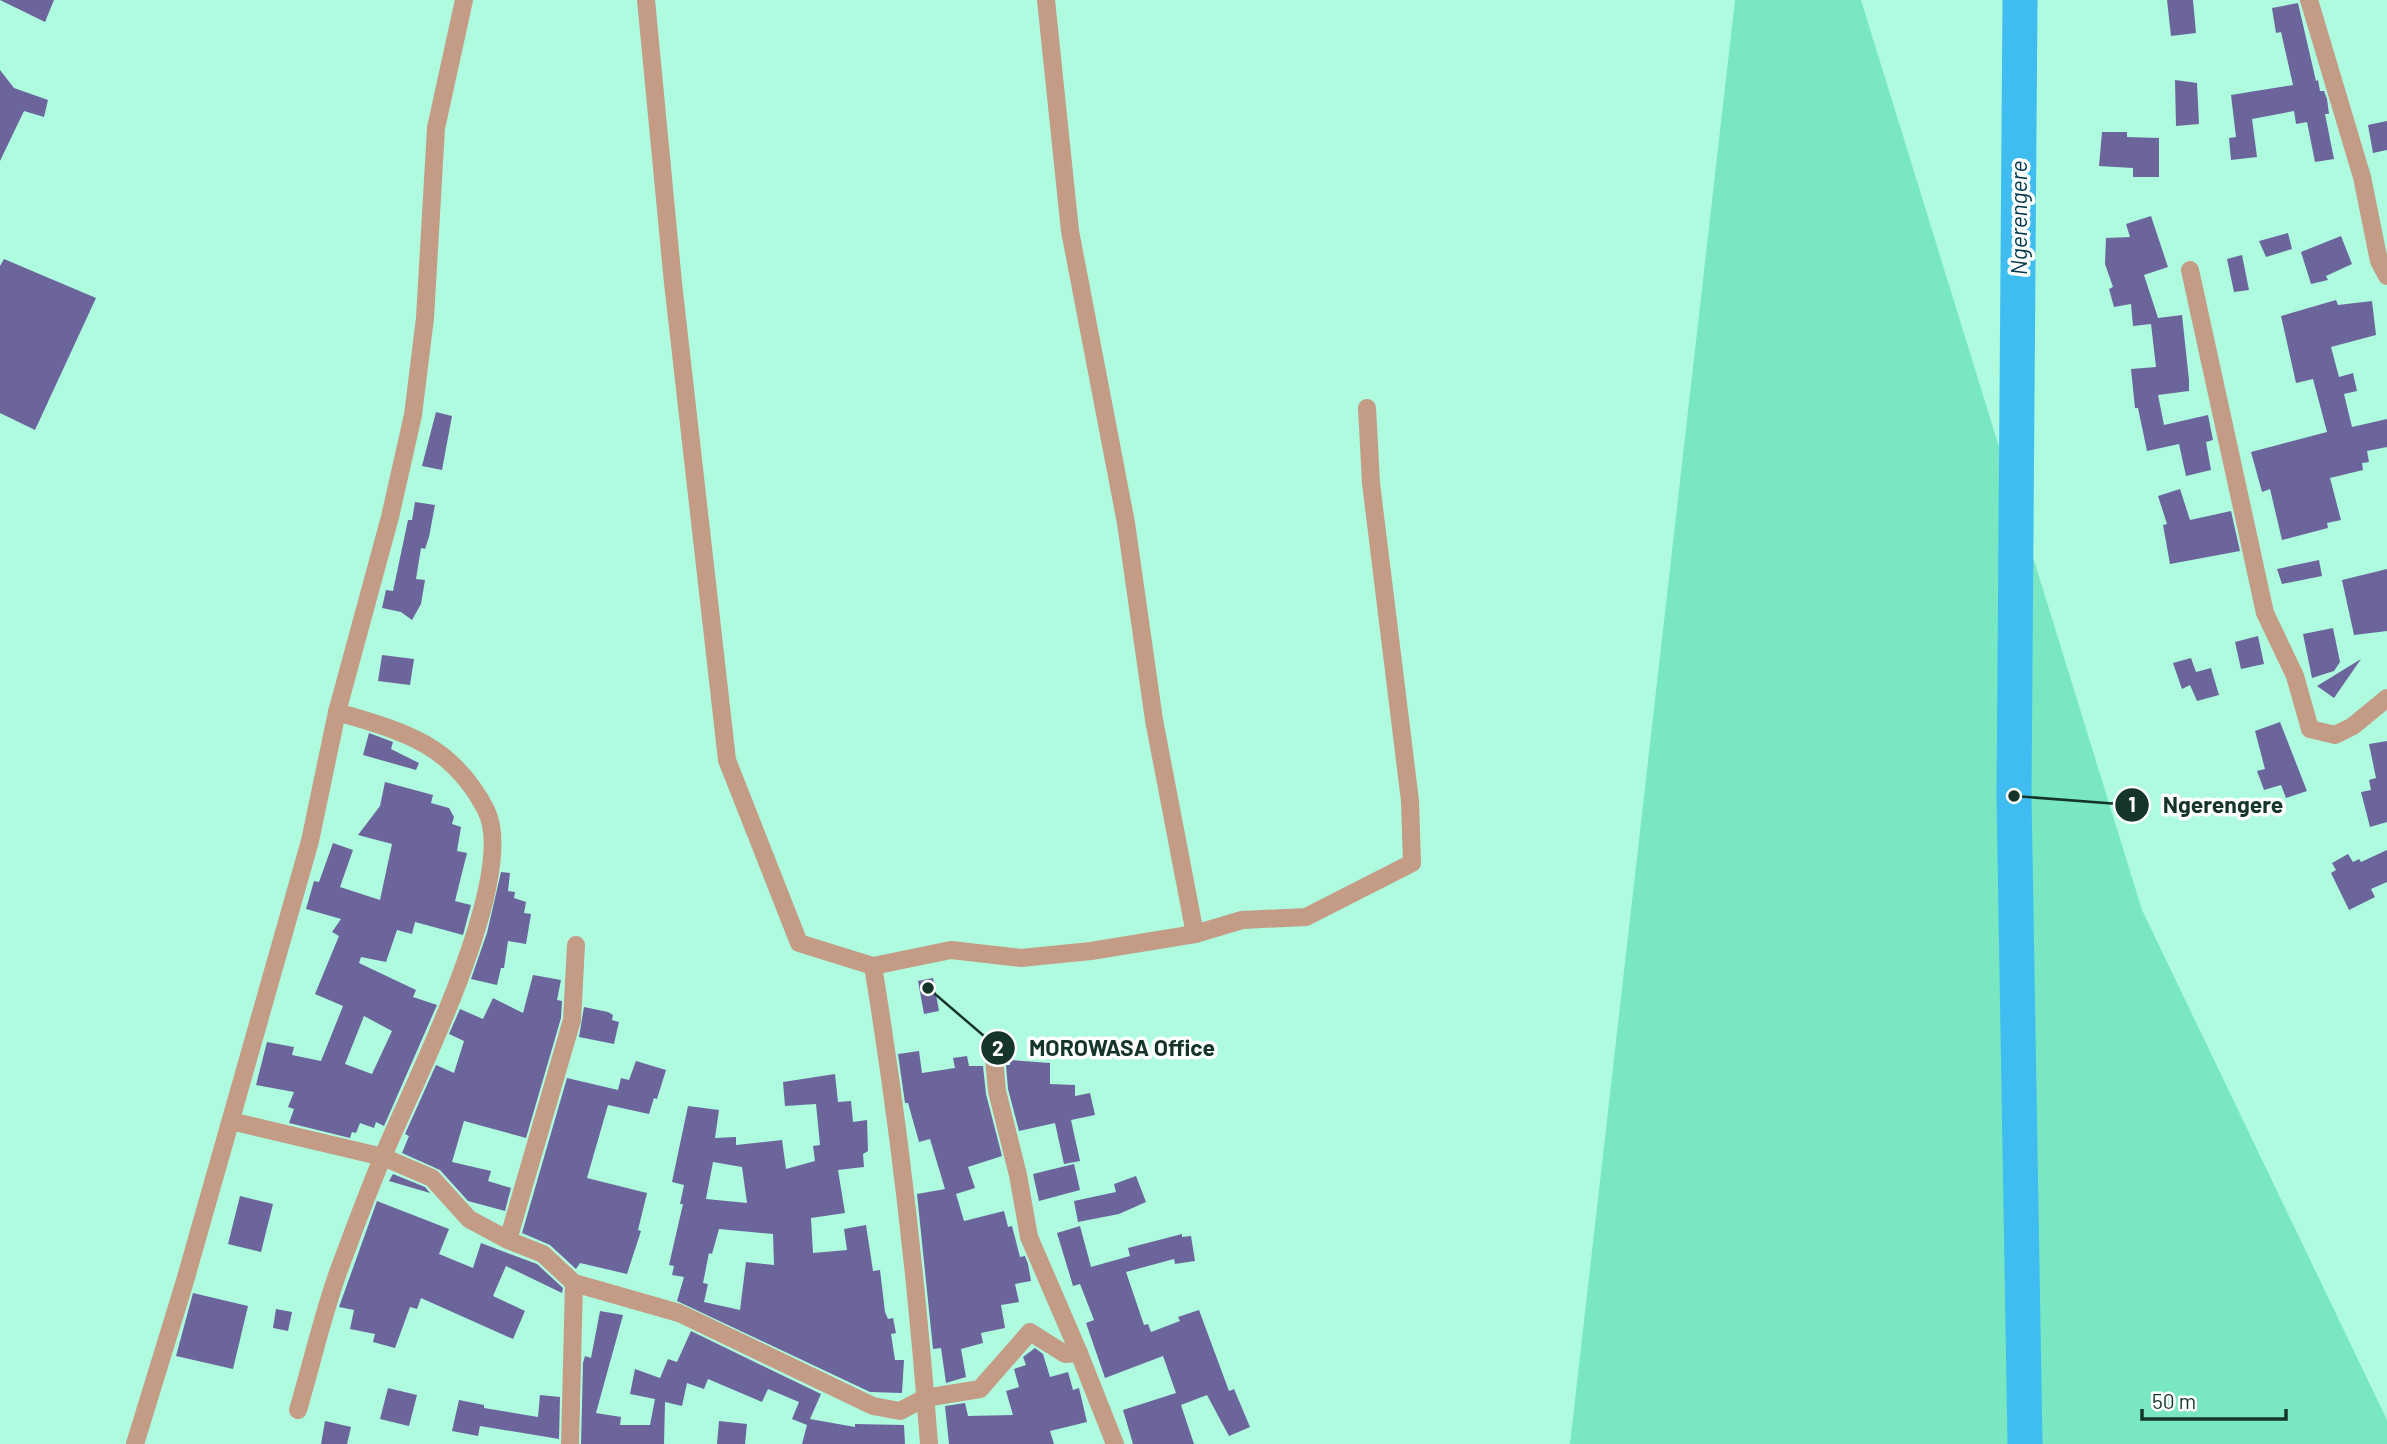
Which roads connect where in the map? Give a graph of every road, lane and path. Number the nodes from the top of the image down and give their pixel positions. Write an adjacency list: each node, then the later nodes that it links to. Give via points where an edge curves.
1 (464, 0): 9 (street, via 436,128 425,318 413,415)
2 (646, 0): 12 (street, via 727,760 799,943)
3 (1046, 0): 10 (street, via 1070,231 1126,523 1154,720)
4 (2309, 0): 5 (street)
5 (2384, 265)
6 (2190, 270): 8 (street, via 2265,613 2295,676 2310,729 2334,735)
7 (1367, 408): 10 (street, via 1371,483 1410,801 1412,863 1306,917 1242,920)
8 (2387, 698)
9 (337, 712): 14 (street, via 310,841); 15 (street, via 399,730 448,756 487,812 493,862 476,933)
10 (1195, 934): 12 (street, via 1021,957 951,950)
11 (576, 945): 16 (street, via 572,1020)
12 (873, 965): 19 (street, via 897,1116)
13 (995, 1059): 18 (street, via 997,1091 1029,1237)
14 (231, 1121): 15 (street); 21 (street)
15 (383, 1157): 16 (street, via 432,1178 469,1219); 20 (street, via 338,1271)
16 (508, 1240): 17 (street, via 543,1254)
17 (574, 1283): 19 (street, via 679,1314 873,1406 900,1411); 22 (street)
18 (1079, 1353): 19 (street, via 1065,1354 1030,1332 981,1389); 24 (street)
19 (925, 1398): 23 (street)
20 (298, 1410)
21 (135, 1444)
22 (570, 1444)
23 (929, 1444)
24 (1115, 1444)

